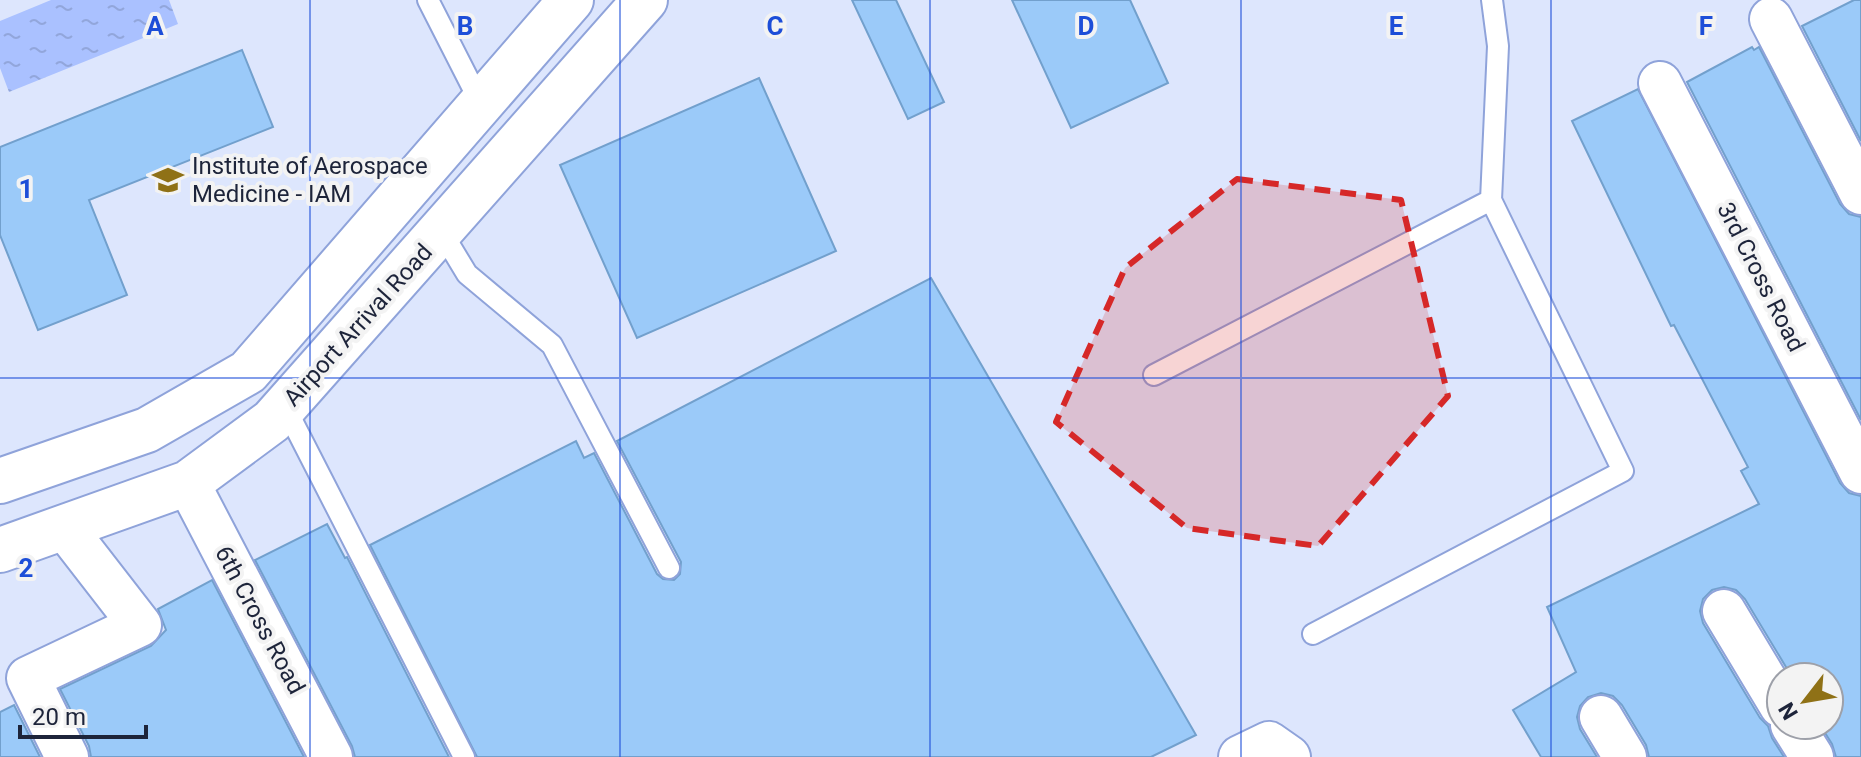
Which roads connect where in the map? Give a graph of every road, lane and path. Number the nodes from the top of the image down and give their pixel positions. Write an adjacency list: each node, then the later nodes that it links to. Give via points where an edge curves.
1 (428, 0): 7 (lane)
2 (571, 0): 7 (street, Airport Arrival Road)
3 (645, 0): 10 (street, Airport Arrival Road)
4 (1492, 0): 9 (lane, via 1498,46)
5 (1771, 19): 8 (street)
6 (1660, 83): 13 (street, 3rd Cross Road)
7 (481, 104): 14 (street, Airport Arrival Road, via 248,372 147,430)
8 (1861, 193)
9 (1491, 200): 11 (lane); 20 (lane, via 1623,471)
10 (441, 231): 12 (street, Airport Arrival Road); 18 (lane, via 467,274 552,345)
11 (1154, 375)
12 (285, 407): 15 (street, Airport Arrival Road); 25 (lane)
13 (1861, 472)
14 (0, 481)
15 (188, 483): 16 (street, Airport Arrival Road); 24 (street, 6th Cross Road)
16 (64, 527): 17 (street, Airport Arrival Road); 23 (street, via 140,625 28,678)
17 (0, 550)
18 (669, 568)
19 (1724, 611): 21 (street)
20 (1313, 634)
21 (1765, 679)
22 (1601, 717): 28 (street)
23 (67, 757)
24 (331, 757)
25 (464, 757)
26 (1240, 757): 27 (street, via 1269,743)
27 (1289, 757)
28 (1625, 757)

